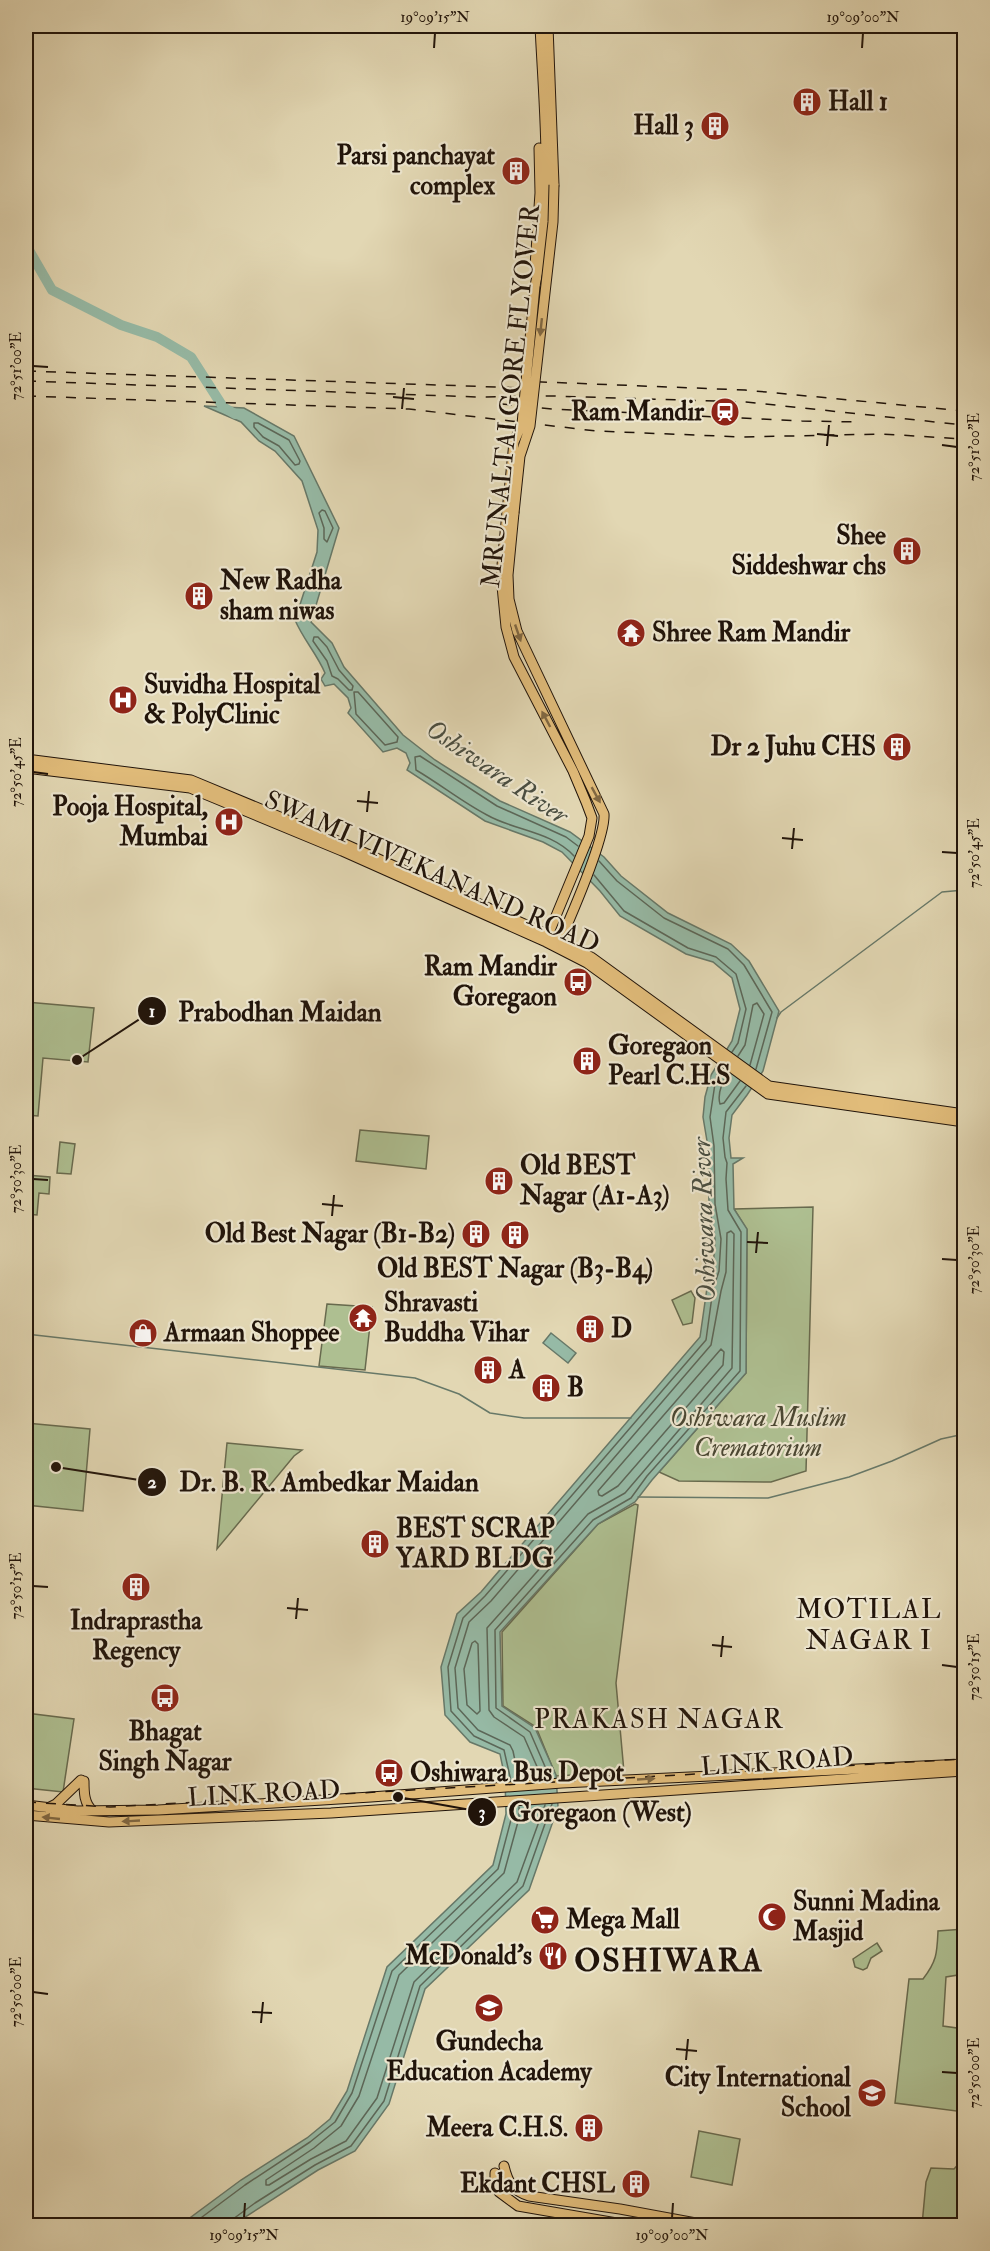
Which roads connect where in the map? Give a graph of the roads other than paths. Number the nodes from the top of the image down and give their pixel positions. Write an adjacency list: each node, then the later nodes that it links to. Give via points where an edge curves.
1 (534, 26): 4 (main road, MRUNALTAI GORE FLYOVER, via 540,193)
2 (540, 26): 4 (main road, MRUNALTAI GORE FLYOVER, via 546,191 543,251)
3 (548, 26): 5 (main road, MRUNALTAI GORE FLYOVER, bridge, via 553,222)
4 (535, 286): 5 (main road, MRUNALTAI GORE FLYOVER, bridge)
5 (538, 305): 6 (main road, MRUNALTAI GORE FLYOVER, bridge, via 522,424 514,442)
6 (510, 512): 10 (main road, MRUNALTAI GORE FLYOVER, one-way to 6, via 589,836 592,818 573,771 514,657 506,627 501,576); 13 (main road, MRUNALTAI GORE FLYOVER, one-way to 13, via 509,599 516,631 602,807 605,822)
7 (26, 759): 9 (main road, SWAMI VIVEKANAND ROAD, via 187,779)
8 (26, 768): 9 (main road, SWAMI VIVEKANAND ROAD, via 185,787)
9 (218, 795): 11 (main road, SWAMI VIVEKANAND ROAD); 12 (main road, SWAMI VIVEKANAND ROAD)
10 (556, 916): 11 (main road, via 545,924); 12 (main road)
11 (528, 925): 12 (main road, SWAMI VIVEKANAND ROAD)
12 (547, 938): 13 (main road, SWAMI VIVEKANAND ROAD)
13 (559, 944): 14 (main road, SWAMI VIVEKANAND ROAD, via 768,1090)
14 (923, 1112): 15 (main road, SWAMI VIVEKANAND ROAD); 16 (main road, SWAMI VIVEKANAND ROAD)
15 (964, 1114)
16 (964, 1122)
17 (964, 1764): 19 (main road, LINK ROAD, one-way to 17)
18 (964, 1771): 20 (main road, LINK ROAD)
19 (479, 1789): 20 (main road); 22 (main road, LINK ROAD)
20 (480, 1803): 27 (main road, LINK ROAD)
21 (26, 1805): 23 (main road)
22 (229, 1805): 24 (main road, LINK ROAD); 27 (main road)
23 (48, 1808): 25 (main road, LINK ROAD); 25 (main road, via 82,1781 85,1798)
24 (158, 1810): 25 (main road, LINK ROAD); 28 (main road)
25 (93, 1811)
26 (26, 1815): 28 (main road, LINK ROAD, one-way to 26, via 109,1822)
27 (230, 1817): 28 (main road, LINK ROAD)
28 (159, 1820)
29 (504, 2166): 32 (main road, via 512,2188 529,2196)
30 (495, 2173): 31 (main road, via 499,2192 518,2206)
31 (634, 2226)
32 (712, 2226)

